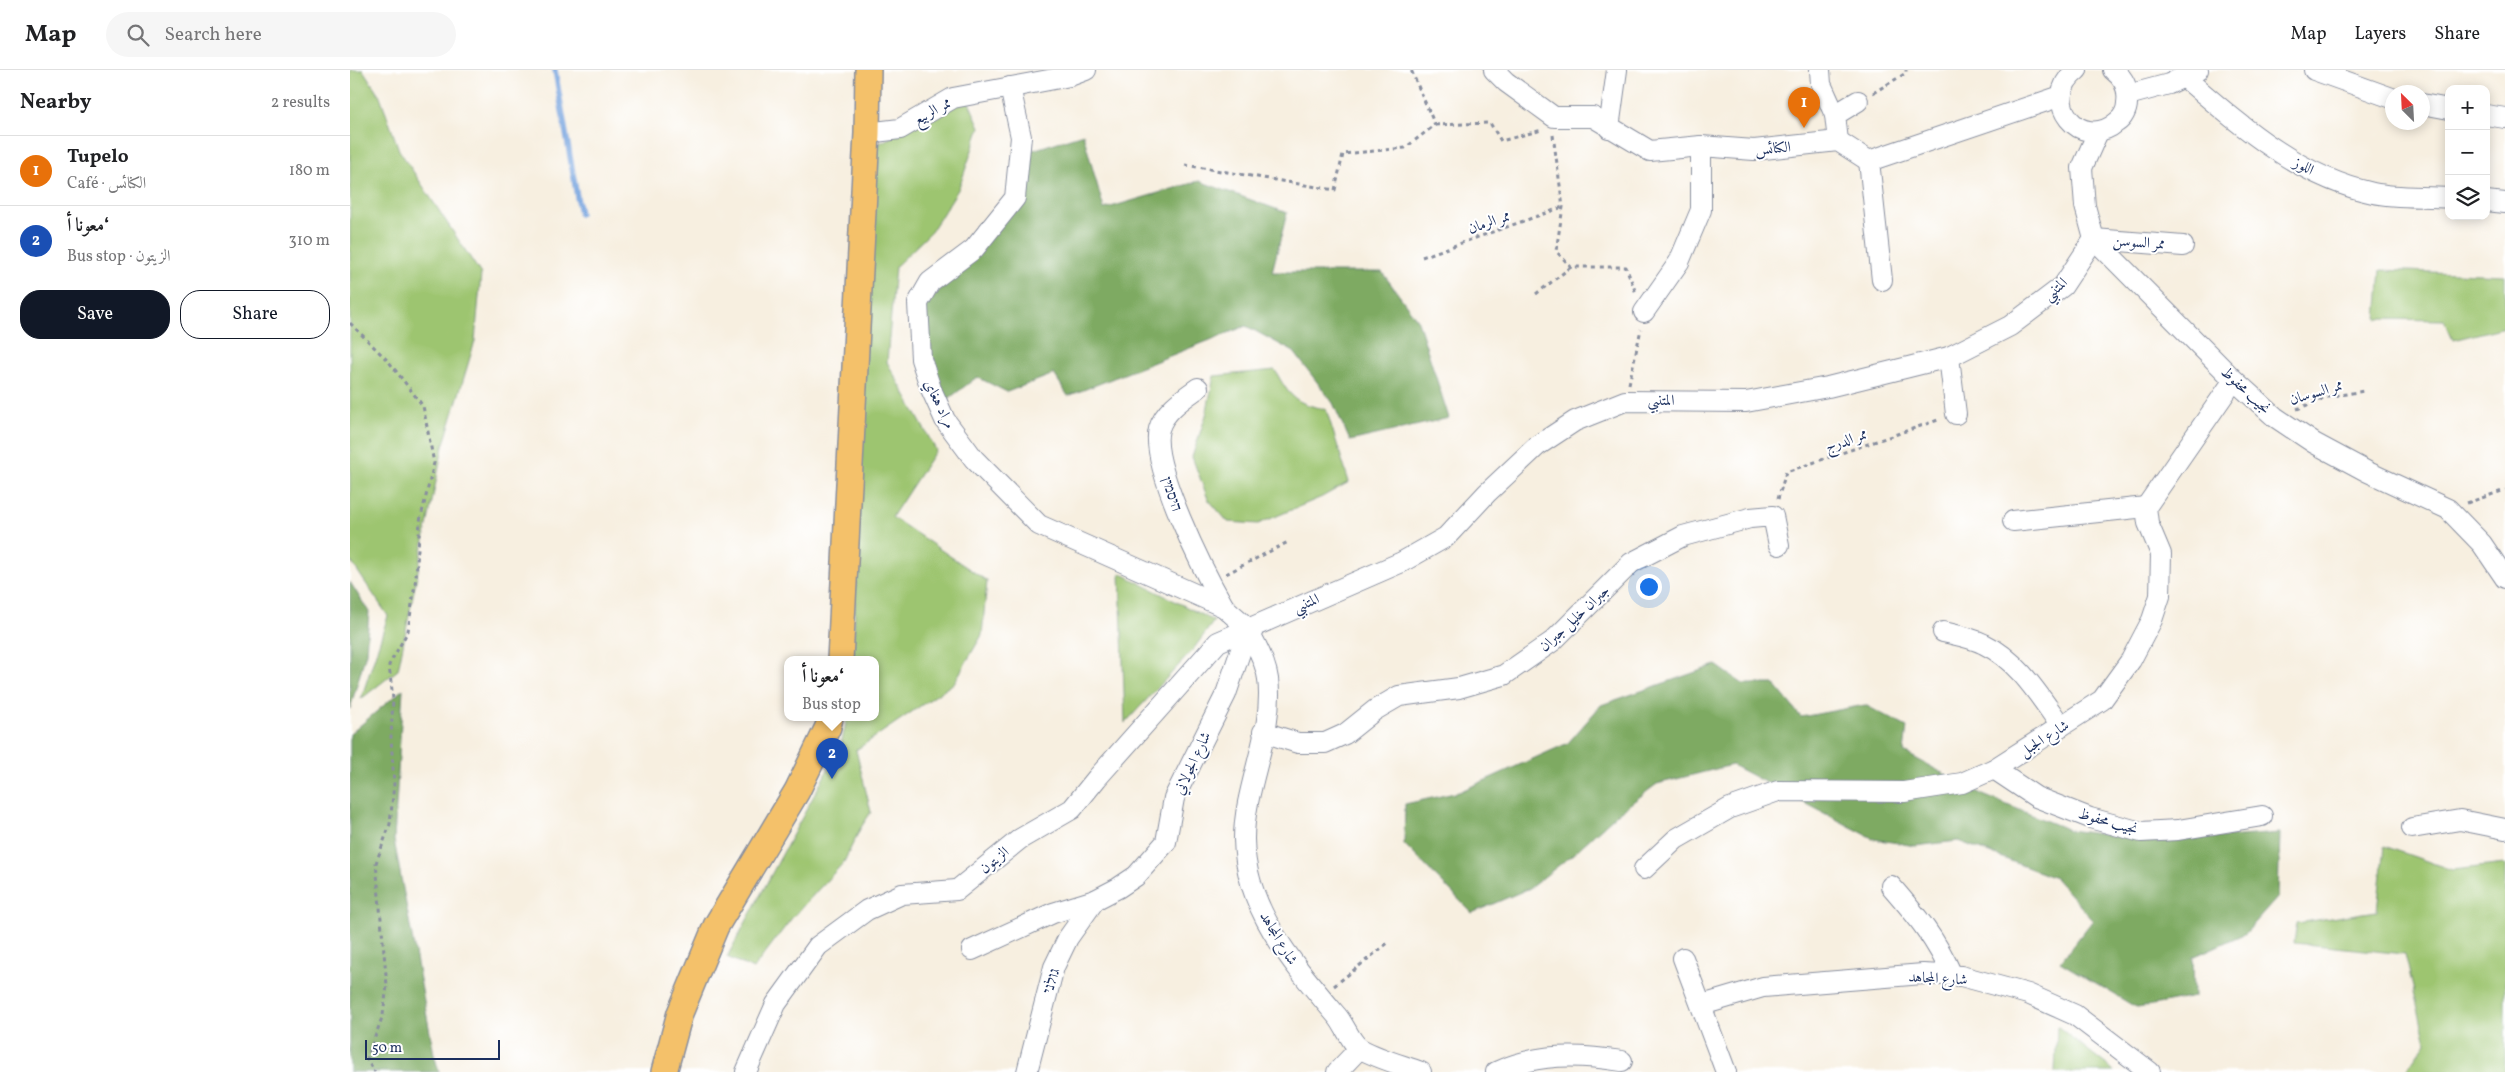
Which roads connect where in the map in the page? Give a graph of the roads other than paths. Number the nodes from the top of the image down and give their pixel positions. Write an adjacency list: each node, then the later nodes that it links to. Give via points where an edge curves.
1 (868, 70): 22 (main road)
2 (1086, 70): 10 (street, ممر الربيع)
3 (1494, 70): 20 (street, الكنائس, via 1553,122 1593,117)
4 (1617, 70): 20 (street)
5 (1820, 70): 17 (street, via 1821,84)
6 (2077, 70): 13 (street, via 2064,85)
7 (2112, 70): 11 (street, via 2125,84)
8 (2314, 70): 12 (street)
9 (2191, 73): 11 (street, via 2169,84); 26 (street, اللوز, via 2251,134 2334,182 2374,193)
10 (1010, 87): 22 (street, ممر الربيع, via 953,98 900,129); 41 (street, مراد هغاي, via 1020,137 1014,198 974,249 930,282 918,304 921,359 931,389 944,420 974,460 1038,525)
11 (2128, 94): 21 (street, via 2127,108 2121,119 2111,128)
12 (2385, 95)
13 (2061, 96): 21 (street, via 2067,118 2086,131); 25 (street)
14 (1858, 101): 17 (street)
15 (2430, 105): 16 (street)
16 (2445, 107)
17 (1835, 115): 23 (street)
18 (2490, 116): 19 (street)
19 (2505, 118)
20 (1609, 128): 24 (street, الكنائس, via 1650,151)
21 (2098, 132): 29 (street, نجيب محفوظ, via 2082,168 2085,206)
22 (867, 133): 44 (main road)
23 (1838, 141): 24 (street, الكنائس, via 1754,150); 25 (street)
24 (1701, 146): 32 (street, via 1701,210 1679,262)
25 (1869, 161): 31 (street)
26 (2445, 198)
27 (2490, 202): 28 (street)
28 (2505, 204)
29 (2094, 239): 30 (street, ممر السوسن); 33 (street, المتنبي, via 2063,286 2010,326); 34 (street, نجيب محفوظ)
30 (2183, 246)
31 (1882, 280)
32 (1644, 312)
33 (1949, 357): 36 (street); 42 (street, المتنبي, via 1828,387 1746,402 1625,400 1575,421 1537,446 1446,537 1402,562)
34 (2234, 380): 37 (street); 40 (street, نجيب محفوظ, via 2276,417 2314,443 2448,509 2482,544)
35 (1198, 388): 41 (street, היסמין, via 1176,404 1159,429 1160,459 1183,526)
36 (1956, 414)
37 (2146, 507): 38 (street); 46 (street, شارع الجبل, via 2148,523 2161,554 2160,596 2152,620 2131,660 2102,700)
38 (2013, 521)
39 (1779, 545): 47 (street, جبران خليل جبران, via 1773,516 1750,518 1682,536 1632,563 1553,641 1504,674 1459,688 1399,696 1345,734 1325,743 1298,743)
40 (2505, 578)
41 (1224, 607): 42 (street, مراد هغاي)
42 (1248, 629): 47 (street, شارع المجاهد, via 1268,678); 54 (street, شارع الجولاني, via 1226,694 1174,798 1166,842 1136,876); 62 (street, الزيتون, via 1218,642 1212,648 1072,810 1020,839 957,890 902,894 868,910 818,946 776,1004)
43 (1943, 632): 46 (street, via 1984,644 2015,666)
44 (840, 656)
45 (829, 721): 61 (main road, via 797,791 716,926 680,1013)
46 (2061, 726): 48 (street, شارع الجبل)
47 (1263, 732): 59 (street, شارع المجاهد, via 1249,789 1244,839 1249,874 1262,914 1285,952 1319,997 1338,1016)
48 (1994, 769): 49 (street, نجيب محفوظ, via 2036,797 2090,818 2141,832 2178,830); 52 (street, شارع الجبل, via 1962,783 1904,792 1778,791 1730,808 1676,839)
49 (2262, 816)
50 (2412, 828): 51 (street, via 2460,820)
51 (2505, 829)
52 (1644, 869)
53 (1891, 886): 57 (street, via 1923,922)
54 (1095, 900): 55 (street, via 1053,913); 63 (street, גולני, via 1068,938 1054,967)
55 (972, 950)
56 (1683, 958): 58 (street)
57 (1952, 975): 58 (street, شارع المجاهد, via 1764,987); 68 (street, شارع المجاهد, via 2028,994 2076,1015)
58 (1702, 1005): 67 (street)
59 (1359, 1049): 64 (street); 65 (street)
60 (1622, 1061): 66 (street, via 1585,1055 1540,1057)
61 (664, 1072)
62 (746, 1072)
63 (1027, 1072)
64 (1337, 1072)
65 (1421, 1072)
66 (1496, 1072)
67 (1726, 1072)
68 (2150, 1072)

